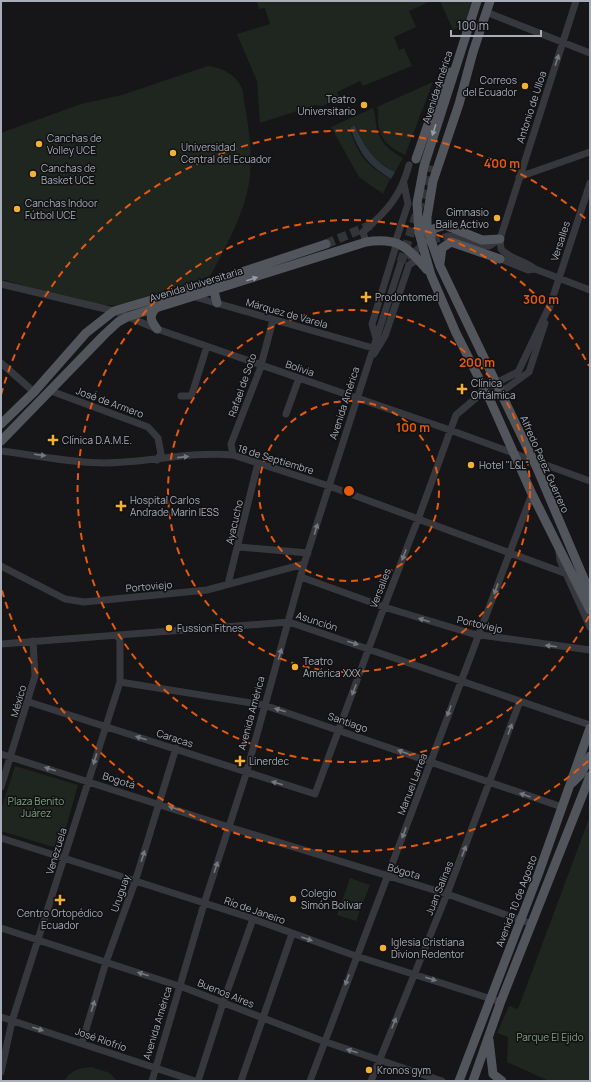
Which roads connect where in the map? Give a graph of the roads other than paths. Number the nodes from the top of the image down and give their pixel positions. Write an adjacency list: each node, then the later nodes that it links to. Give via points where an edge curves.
1 (477, 1): 8 (main road, Avenida América)
2 (490, 1): 4 (main road)
3 (576, 1): 5 (street, Antonio de Ulloa)
4 (486, 12): 5 (street); 6 (main road)
5 (562, 41): 7 (street); 12 (street, Antonio de Ulloa, one-way to 5)
6 (473, 52): 11 (main road); 17 (main road, via 431,190 426,223)
7 (590, 53)
8 (455, 66): 10 (main road, via 443,81); 27 (main road, Avenida América, one-way to 27, via 427,154 417,203 419,233)
9 (590, 152): 12 (street)
10 (412, 162): 14 (street)
11 (432, 166)
12 (520, 177): 16 (street, Antonio de Ulloa)
13 (590, 183): 28 (street, Versalles)
14 (404, 184): 18 (street, via 379,218 363,232); 19 (street, Avenida América, via 408,204)
15 (448, 236): 21 (street)
16 (500, 239): 17 (main road, via 482,240 445,225 433,229); 21 (street, via 489,246); 26 (street, via 505,253)
17 (430, 240): 25 (main road, Alfredo Perez Guerrero)
18 (366, 242): 19 (main road, Avenida Universitaria); 32 (main road, Avenida Universitaria, one-way to 18)
19 (397, 243): 23 (main road, via 411,251); 40 (street, Avenida América, via 372,324)
20 (326, 244): 29 (main road, Avenida Universitaria)
21 (476, 245): 22 (street)
22 (500, 259): 25 (main road, via 451,242 442,248); 26 (street, via 528,270)
23 (421, 262): 27 (main road); 44 (street, Avenida América, via 415,260 409,264 385,336)
24 (400, 265): 40 (street, Avenida América)
25 (440, 266): 47 (main road, Alfredo Perez Guerrero)
26 (535, 269): 28 (street)
27 (431, 274): 50 (main road, via 456,333)
28 (559, 278): 31 (street); 47 (street, Versalles, via 529,372 515,383)
29 (218, 280): 32 (main road); 36 (main road, Avenida Universitaria)
30 (1, 284): 36 (street, Bolivia)
31 (590, 290)
32 (214, 291): 33 (main road, Avenida Universitaria); 34 (main road)
33 (195, 297): 34 (street, Márquez de Varela); 35 (main road, Avenida Universitaria)
34 (217, 303): 38 (street, Márquez de Varela)
35 (155, 309): 37 (main road, Avenida Universitaria); 39 (main road, via 151,316)
36 (114, 311): 37 (street, Bolivia); 48 (main road, Avenida Universitaria, via 86,332)
37 (127, 317): 39 (street, Bolivia); 49 (main road, Avenida Universitaria, via 105,334)
38 (273, 320): 42 (street, Márquez de Varela); 45 (street, Rafael de Soto)
39 (157, 329): 41 (street, Bolivia)
40 (376, 339): 42 (street, Avenida América)
41 (207, 346): 45 (street, Bolivia); 51 (street, via 192,394)
42 (373, 348): 44 (street, Avenida América)
43 (1, 363): 48 (street)
44 (368, 364): 52 (street, Avenida América)
45 (261, 365): 46 (street, Bolivia); 59 (street, Rafael de Soto, via 232,444)
46 (299, 378): 52 (street, Bolivia); 53 (street)
47 (497, 388): 50 (street, Versalles); 61 (main road, Alfredo Perez Guerrero)
48 (34, 392): 54 (main road, Avenida Universitaria)
49 (51, 392): 56 (main road, Avenida Universitaria); 60 (street, José de Armero, via 148,427 158,438 161,454)
50 (486, 393): 55 (street, Versalles, via 456,415); 58 (main road)
51 (181, 396)
52 (356, 398): 55 (street, Bolivia); 64 (street, Avenida América)
53 (286, 414)
54 (1, 424)
55 (450, 430): 58 (street, Bolivia); 66 (street, Versalles)
56 (1, 441)
57 (1, 451): 60 (street, 18 de Septiembre, one-way to 60, via 104,463)
58 (514, 453): 61 (street, Bolivia); 65 (main road)
59 (233, 455): 60 (street, 18 de Septiembre, one-way to 59, via 216,454); 62 (street, 18 de Septiembre)
60 (156, 460)
61 (532, 460): 63 (street, Bolivia); 67 (main road, Alfredo Perez Guerrero)
62 (258, 463): 64 (street, 18 de Septiembre); 68 (street, Ayacucho)
63 (590, 481)
64 (329, 486): 66 (street, 18 de Septiembre); 69 (street, Avenida América, one-way to 64)
65 (532, 494): 70 (street, Manuel Larrea); 73 (main road, via 559,547)
66 (418, 519): 70 (street); 78 (street, Versalles, one-way to 78)
67 (567, 540): 74 (main road, via 574,546 583,569); 77 (main road, Alfredo Perez Guerrero)
68 (238, 547): 69 (street); 76 (street, Ayacucho)
69 (308, 553): 71 (street, Avenida América)
70 (509, 553): 73 (street); 83 (street, Manuel Larrea, one-way to 83)
71 (304, 564): 75 (street, Avenida América); 76 (street, Portoviejo)
72 (1, 566): 76 (street, Portoviejo, via 57,595 75,601 207,590)
73 (570, 576): 77 (main road); 81 (street)
74 (590, 576)
75 (301, 577): 78 (street, Portoviejo); 80 (street, Avenida América)
76 (228, 584)
77 (586, 591): 79 (main road)
78 (384, 607): 83 (street, Portoviejo, one-way to 78); 86 (street, Versalles)
79 (590, 610)
80 (289, 622): 82 (street, Asunción); 86 (street, Asunción, one-way to 86); 92 (street, Avenida América, one-way to 80)
81 (590, 627)
82 (117, 636): 84 (street, Asunción); 89 (street, Venezuela, via 120,640)
83 (479, 636): 87 (street, Portoviejo, one-way to 83); 88 (street, Manuel Larrea)
84 (33, 641): 85 (street, Asunción); 91 (street, México, via 35,676)
85 (1, 644)
86 (370, 648): 88 (street, Asunción); 96 (street, Versalles, one-way to 96)
87 (590, 650)
88 (460, 680): 90 (street, Asunción); 101 (street, Manuel Larrea, one-way to 101)
89 (120, 682): 92 (street, Santiago); 94 (street, Venezuela)
90 (520, 701): 93 (street, Asunción); 105 (street, Juan Salinas, one-way to 90)
91 (29, 702): 94 (street, Caracas); 100 (street, México)
92 (264, 705): 96 (street, Santiago, one-way to 92); 102 (street, Avenida América)
93 (590, 725)
94 (105, 726): 97 (street, Caracas, one-way to 94); 104 (street, Venezuela, one-way to 104)
95 (590, 728): 107 (main road, Avenida 10 de Agosto)
96 (339, 729): 101 (street, Santiago, one-way to 96); 109 (street, Versalles)
97 (176, 748): 102 (street, Caracas); 110 (street, Uruguay)
98 (1, 754): 100 (street, Bogotá)
99 (590, 756): 107 (main road, via 582,774)
100 (11, 757): 104 (street, Bogotá, one-way to 100); 106 (street, México)
101 (430, 760): 105 (street, Santiago); 115 (street, Manuel Larrea, one-way to 115)
102 (246, 774): 109 (street, Caracas, one-way to 102); 112 (street, Avenida América)
103 (590, 776): 108 (main road)
104 (88, 781): 110 (street, Bogotá); 114 (street, Venezuela)
105 (491, 783): 111 (street, Santiago, one-way to 105); 117 (street, Juan Salinas, one-way to 105)
106 (1, 787)
107 (570, 787): 108 (main road); 111 (main road, Avenida 10 de Agosto)
108 (583, 793): 121 (main road)
109 (315, 794)
110 (158, 803): 112 (street, Bogotá, one-way to 110); 116 (street, Uruguay, one-way to 110)
111 (562, 807): 120 (main road, Avenida 10 de Agosto)
112 (230, 827): 115 (street, Bógota); 118 (street, Avenida América, one-way to 112)
113 (1, 838): 114 (street, Río de Janeiro)
114 (64, 859): 116 (street, Río de Janeiro); 124 (street, Venezuela)
115 (388, 877): 117 (street, Bógota); 125 (street, Manuel Larrea)
116 (134, 882): 118 (street, Río de Janeiro); 126 (street, Uruguay)
117 (447, 896): 120 (street, Bógota); 127 (street, Juan Salinas)
118 (204, 904): 119 (street, Río de Janeiro); 128 (street, Avenida América)
119 (253, 919): 123 (street, Río de Janeiro); 131 (street)
120 (519, 922): 121 (street, Bógota); 129 (main road, Avenida 10 de Agosto)
121 (532, 924): 130 (main road)
122 (1, 928): 124 (street, Buenos Aires)
123 (292, 934): 125 (street, Río de Janeiro, one-way to 125); 133 (street)
124 (39, 940): 126 (street, Buenos Aires); 134 (street, Venezuela)
125 (356, 956): 127 (street, Río de Janeiro); 136 (street, Manuel Larrea, one-way to 136)
126 (106, 962): 128 (street, Buenos Aires, one-way to 126); 137 (street, Uruguay, one-way to 126)
127 (414, 974): 129 (street, Río de Janeiro, one-way to 129); 138 (street, Juan Salinas, one-way to 127)
128 (180, 986): 131 (street, Buenos Aires); 139 (street, Avenida América)
129 (490, 998): 130 (street, Río de Janeiro); 147 (main road, Avenida 10 de Agosto)
130 (501, 1002): 135 (main road)
131 (223, 1003): 133 (street, Buenos Aires); 142 (street)
132 (1, 1017): 134 (street, José Riofrío)
133 (262, 1019): 136 (street, Buenos Aires); 143 (street)
134 (12, 1021): 137 (street, José Riofrío, one-way to 137); 140 (street, Venezuela)
135 (488, 1036): 148 (main road); 149 (main road, via 493,1074)
136 (324, 1042): 138 (street, Buenos Aires, one-way to 136); 144 (street, Manuel Larrea)
137 (82, 1043): 139 (street, José Riofrío)
138 (380, 1060): 145 (street, Juan Salinas); 146 (street, Buenos Aires)
139 (155, 1068): 141 (street, Avenida América); 142 (street, José Riofrío)
140 (1, 1072)
141 (152, 1081)
142 (197, 1081)
143 (242, 1081)
144 (310, 1081)
145 (371, 1081)
146 (442, 1081)
147 (460, 1081)
148 (473, 1081)
149 (502, 1081)

